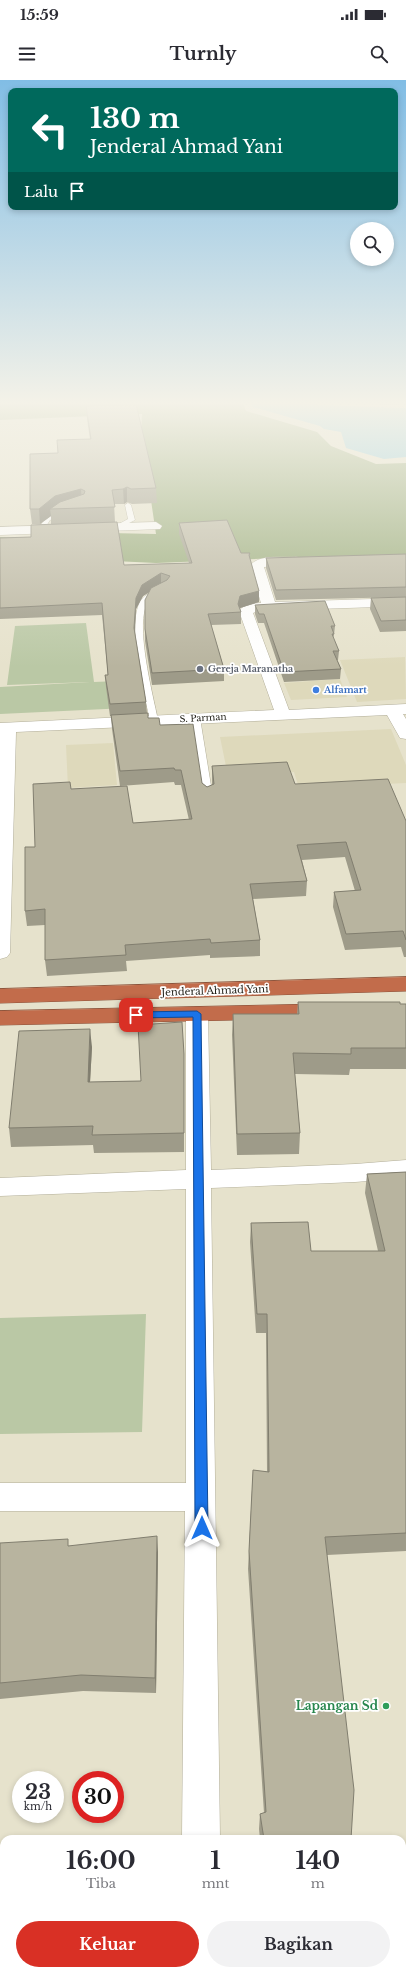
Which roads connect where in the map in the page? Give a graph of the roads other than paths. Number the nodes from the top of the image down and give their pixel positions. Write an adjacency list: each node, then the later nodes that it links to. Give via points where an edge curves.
1 (128, 505): 4 (lane, via 132,520)
2 (75, 508): 5 (lane, via 47,519)
3 (156, 526): 4 (street)
4 (117, 528): 5 (street)
5 (41, 530): 6 (street)
6 (0, 531)
7 (310, 561): 10 (street, via 270,562 257,566)
8 (165, 588): 14 (lane, via 144,601 140,614 139,635)
9 (406, 602): 10 (street)
10 (269, 606): 12 (street, via 248,609 246,615)
11 (399, 709): 12 (street, S. Parman); 16 (street)
12 (283, 714): 13 (street, S. Parman)
13 (196, 718): 14 (street, S. Parman); 17 (lane)
14 (154, 720): 15 (street, S. Parman)
15 (4, 728): 18 (street)
16 (406, 734)
17 (208, 798)
18 (0, 953)
19 (406, 984): 20 (highway, Jenderal Ahmad Yani)
20 (0, 996)
21 (348, 1010): 22 (highway)
22 (197, 1014): 23 (highway); 25 (street)
23 (0, 1018)
24 (406, 1169): 25 (street)
25 (199, 1180): 26 (street); 28 (street)
26 (0, 1188)
27 (0, 1497): 28 (street)
28 (202, 1497): 29 (street)
29 (201, 1835)

